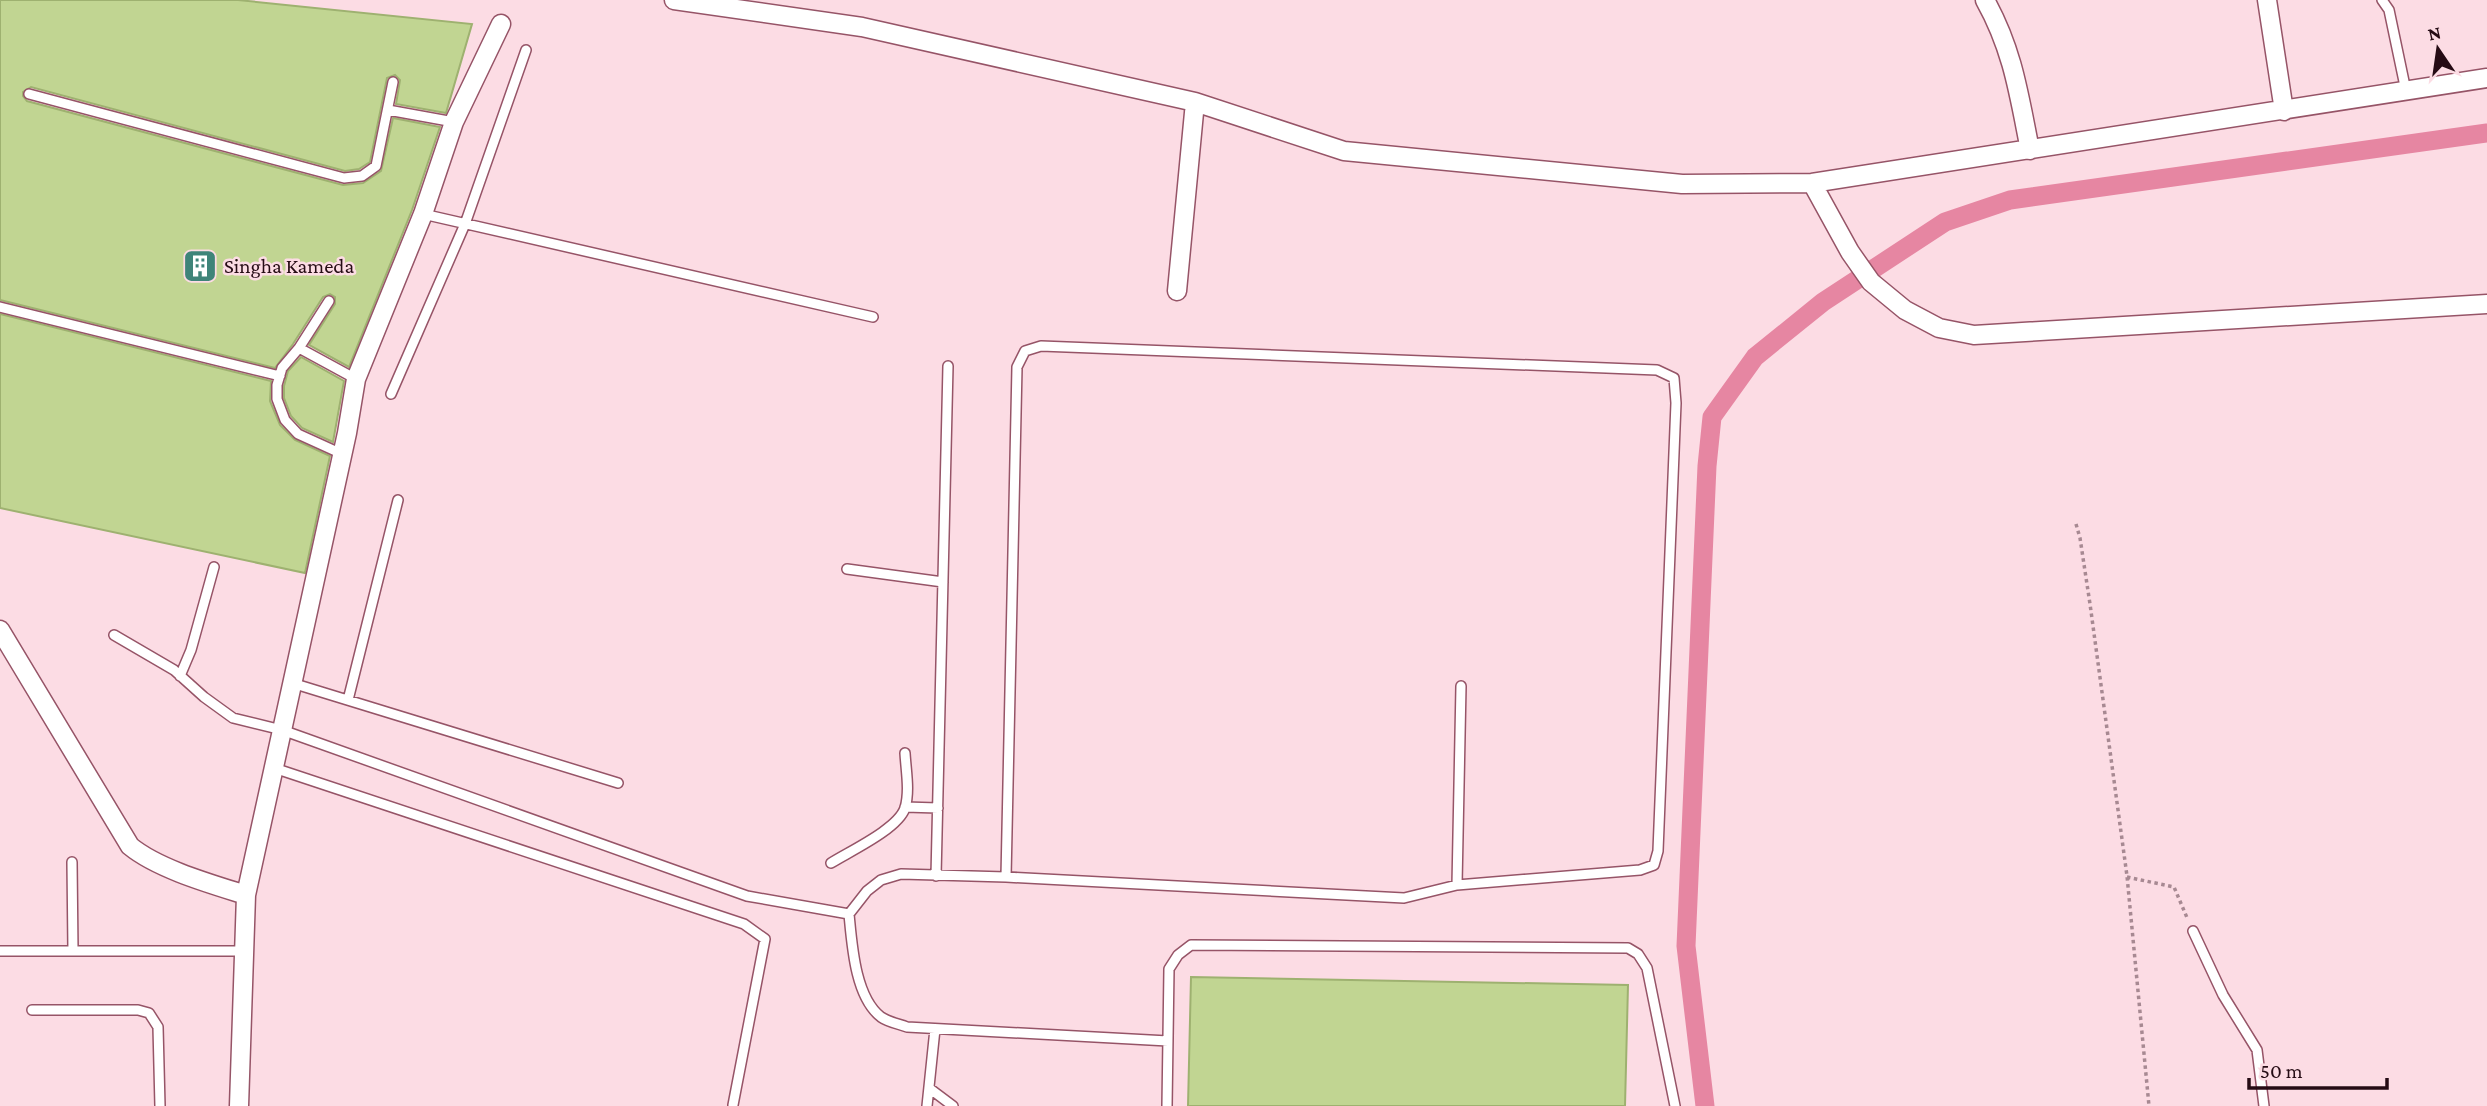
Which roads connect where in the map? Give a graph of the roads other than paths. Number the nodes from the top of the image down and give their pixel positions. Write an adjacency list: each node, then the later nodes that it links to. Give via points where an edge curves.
1 (674, 0): 11 (street, via 862,27)
2 (1985, 0): 15 (street, via 2005,39)
3 (2266, 0): 13 (street)
4 (2382, 0): 9 (lane, via 2389,10)
5 (501, 24): 14 (street)
6 (526, 50): 18 (lane)
7 (2487, 78): 9 (street)
8 (393, 82): 12 (lane)
9 (2406, 91): 13 (street)
10 (29, 94): 12 (lane, via 344,177 362,176 376,166)
11 (1195, 103): 16 (street, via 1344,151 1682,184); 19 (street)
12 (388, 110): 14 (lane)
13 (2284, 111): 15 (street)
14 (454, 122): 17 (street)
15 (2030, 150): 16 (street)
16 (1812, 183): 21 (street, via 1871,282 1905,310 1939,328 1974,335)
17 (423, 214): 18 (lane); 27 (street)
18 (464, 224): 23 (lane); 28 (lane)
19 (1177, 291)
20 (329, 301): 24 (lane)
21 (2487, 304)
22 (0, 307): 26 (lane)
23 (873, 317)
24 (299, 348): 26 (lane); 27 (lane)
25 (948, 366): 33 (lane)
26 (280, 376): 29 (lane, via 277,399 285,420 298,434)
27 (356, 379): 29 (street)
28 (391, 394)
29 (342, 454): 37 (street)
30 (398, 500): 39 (lane)
31 (214, 566): 36 (lane)
32 (847, 569): 33 (lane)
33 (943, 582): 45 (lane)
34 (0, 630): 51 (street, via 130,846 140,855)
35 (114, 635): 36 (lane)
36 (180, 676): 40 (lane, via 233,718)
37 (292, 683): 39 (lane); 40 (street)
38 (1461, 686): 50 (lane)
39 (348, 700): 43 (lane)
40 (282, 730): 42 (street); 52 (lane, via 747,896)
41 (905, 753): 44 (lane)
42 (274, 768): 51 (street); 61 (lane, via 744,924 758,933 765,939)
43 (618, 783)
44 (905, 807): 45 (lane); 47 (lane, via 899,820)
45 (938, 808): 48 (lane)
46 (72, 862): 54 (lane)
47 (831, 863)
48 (936, 876): 49 (lane); 52 (lane, via 901,874 881,880)
49 (1006, 877): 50 (lane, via 1404,898); 50 (lane, via 1017,367 1025,351 1041,346 1657,369 1674,378 1676,403 1654,865 1640,870)
50 (1457, 885)
51 (246, 895): 56 (street)
52 (849, 914): 58 (lane, via 853,957 871,1006 883,1018 907,1027)
53 (2193, 931): 68 (lane, via 2223,995 2257,1050)
54 (73, 950): 55 (lane); 56 (lane)
55 (0, 951)
56 (245, 951): 63 (street)
57 (32, 1010): 62 (lane, via 149,1013 158,1027)
58 (935, 1029): 59 (lane); 60 (lane)
59 (1168, 1041): 66 (lane); 67 (lane, via 1169,969 1191,945 1628,948 1647,968)
60 (929, 1088): 64 (lane); 65 (lane)
61 (733, 1105)
62 (160, 1106)
63 (239, 1106)
64 (928, 1106)
65 (953, 1106)
66 (1167, 1106)
67 (1675, 1106)
68 (2264, 1106)

